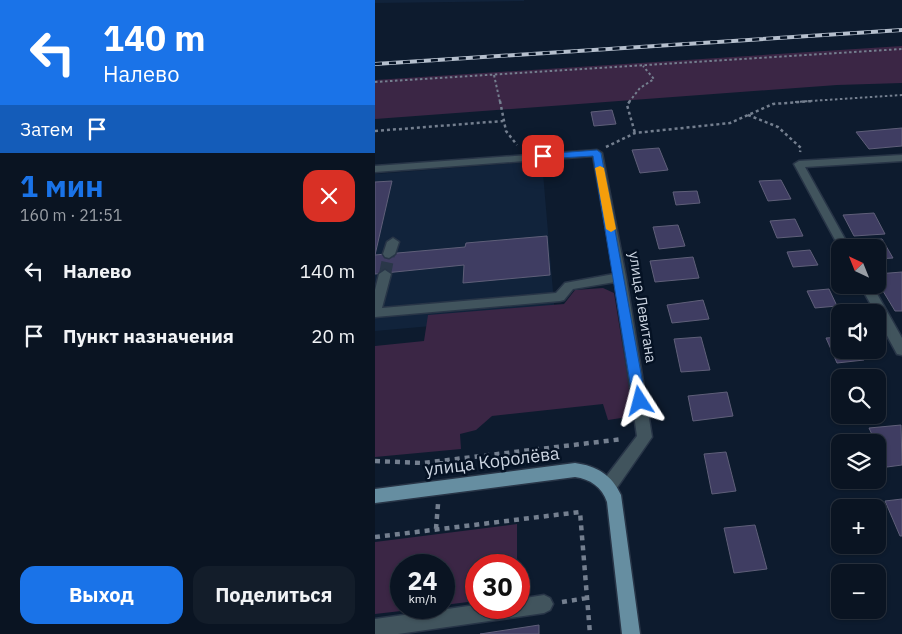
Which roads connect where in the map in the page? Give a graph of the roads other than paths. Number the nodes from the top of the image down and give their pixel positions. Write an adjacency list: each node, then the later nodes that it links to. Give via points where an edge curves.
1 (902, 158): 3 (street, via 799,164)
2 (375, 169): 7 (street, улица Левитана, via 597,153)
3 (840, 239)
4 (393, 242): 5 (street)
5 (389, 254)
6 (385, 274): 9 (street)
7 (620, 277): 9 (street, via 569,286 560,297); 11 (street, улица Левитана, via 645,437)
8 (871, 294): 10 (street)
9 (375, 313)
10 (902, 350)
11 (609, 487): 12 (main road, улица Королёва, via 596,476 575,470); 15 (main road, via 615,502)
12 (375, 496)
13 (544, 604): 14 (street)
14 (375, 628)
15 (631, 634)

